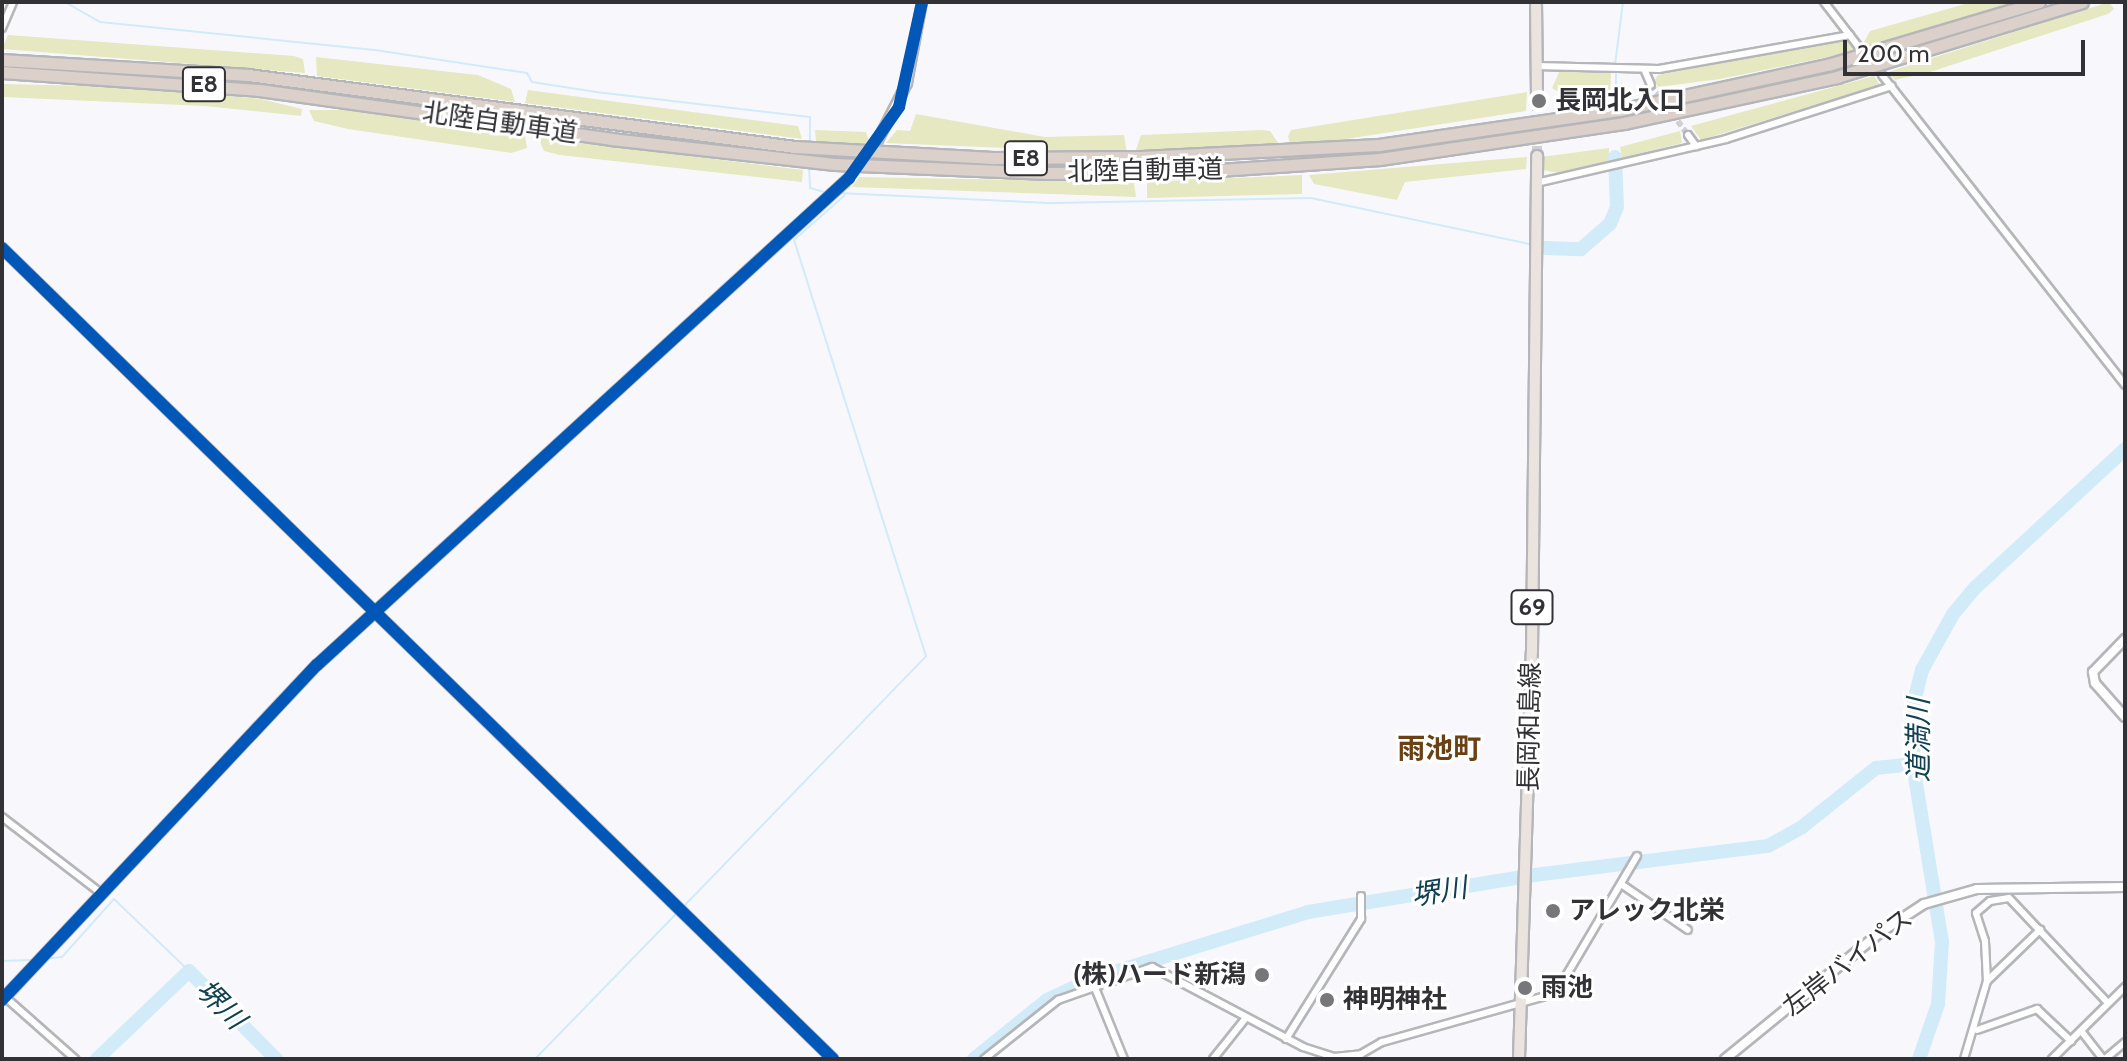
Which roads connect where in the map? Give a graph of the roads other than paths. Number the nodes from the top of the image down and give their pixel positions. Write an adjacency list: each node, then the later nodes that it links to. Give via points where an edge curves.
1 (13, 2): 7 (street)
2 (922, 2): 19 (street, via 907,83)
3 (1536, 2): 11 (main road)
4 (1824, 2): 8 (street)
5 (2039, 2): 10 (highway, 北陸自動車道 / E8, via 1831,64 1620,110 1379,145 1141,157 993,158 795,147 248,75)
6 (2082, 2): 13 (highway, 北陸自動車道 / E8, via 1837,77 1653,118 1380,159 1204,171 987,172 808,162 259,90)
7 (2, 28)
8 (1850, 35): 9 (street); 12 (street)
9 (1858, 46)
10 (2, 60)
11 (1536, 66): 12 (street); 17 (main road)
12 (1645, 71): 15 (street)
13 (2, 72)
14 (1882, 75): 16 (street)
15 (1651, 85)
16 (1892, 86): 20 (street); 25 (street)
17 (1537, 103)
18 (1688, 135): 20 (street)
19 (878, 140)
20 (1696, 146): 23 (street)
21 (1537, 156): 23 (main road, 長岡和島線 / 69)
22 (849, 178): 26 (street)
23 (1536, 183): 42 (main road, 長岡和島線 / 69, via 1532,668)
24 (2, 248): 26 (street)
25 (2125, 385)
26 (376, 613): 33 (street, via 300,682); 53 (street)
27 (2125, 639): 28 (street, via 2093,672 2102,693)
28 (2125, 717)
29 (2, 817): 33 (street)
30 (1637, 856): 31 (street)
31 (1621, 884): 35 (street); 42 (street, via 1561,988)
32 (2125, 887): 58 (street, 左岸バイパス, via 2014,886 1953,894 1924,904 1878,934)
33 (102, 894): 41 (street)
34 (1361, 896): 47 (street, via 1361,919)
35 (1688, 930)
36 (2040, 930): 38 (street); 38 (street, via 2009,898 1990,901 1976,913 1985,941); 43 (street)
37 (1089, 973): 39 (street)
38 (1987, 981): 45 (street)
39 (1093, 986): 44 (street, via 1152,967); 54 (street, via 1051,1004); 55 (street)
40 (2125, 987): 43 (street)
41 (4, 998): 52 (street)
42 (1521, 1002): 50 (street, via 1382,1042); 57 (main road, 長岡和島線 / 69)
43 (2108, 1003): 46 (street)
44 (1245, 1019): 47 (street); 56 (street)
45 (1977, 1030): 48 (street, via 2037,1009); 59 (street)
46 (2082, 1032): 48 (street); 61 (street)
47 (1286, 1039): 51 (street)
48 (2071, 1041): 60 (street)
49 (2125, 1042): 61 (street)
50 (1363, 1056): 51 (street)
51 (1333, 1058)
52 (75, 1059)
53 (833, 1059)
54 (984, 1059)
55 (1124, 1059)
56 (1213, 1059)
57 (1519, 1059)
58 (1725, 1059)
59 (1964, 1059)
60 (2052, 1059)
61 (2104, 1059)

